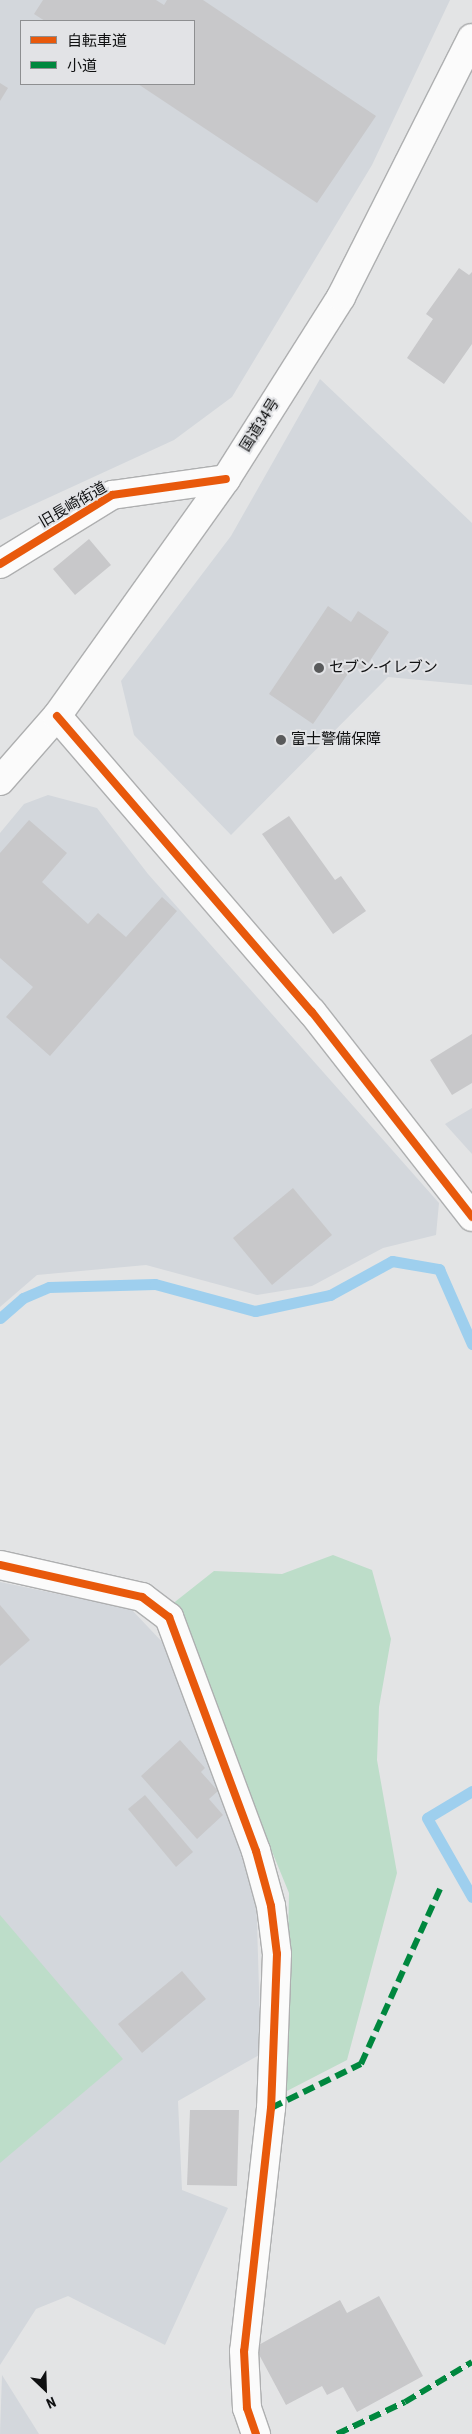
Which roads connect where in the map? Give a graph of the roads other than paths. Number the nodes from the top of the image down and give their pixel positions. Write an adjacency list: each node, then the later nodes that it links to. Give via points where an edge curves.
1 (472, 38): 2 (main road, 国道34号, via 341,297)
2 (226, 479): 3 (main road, 旧長崎街道, via 112,495); 4 (main road, 国道34号)
3 (0, 564)
4 (57, 716): 5 (main road, 国道34号); 6 (main road, via 312,1012)
5 (0, 781)
6 (472, 1217)
7 (0, 1565): 8 (main road, via 142,1597 170,1617 256,1851 271,1906 277,1954 271,2108 244,2351 247,2408)
8 (256, 2434)

